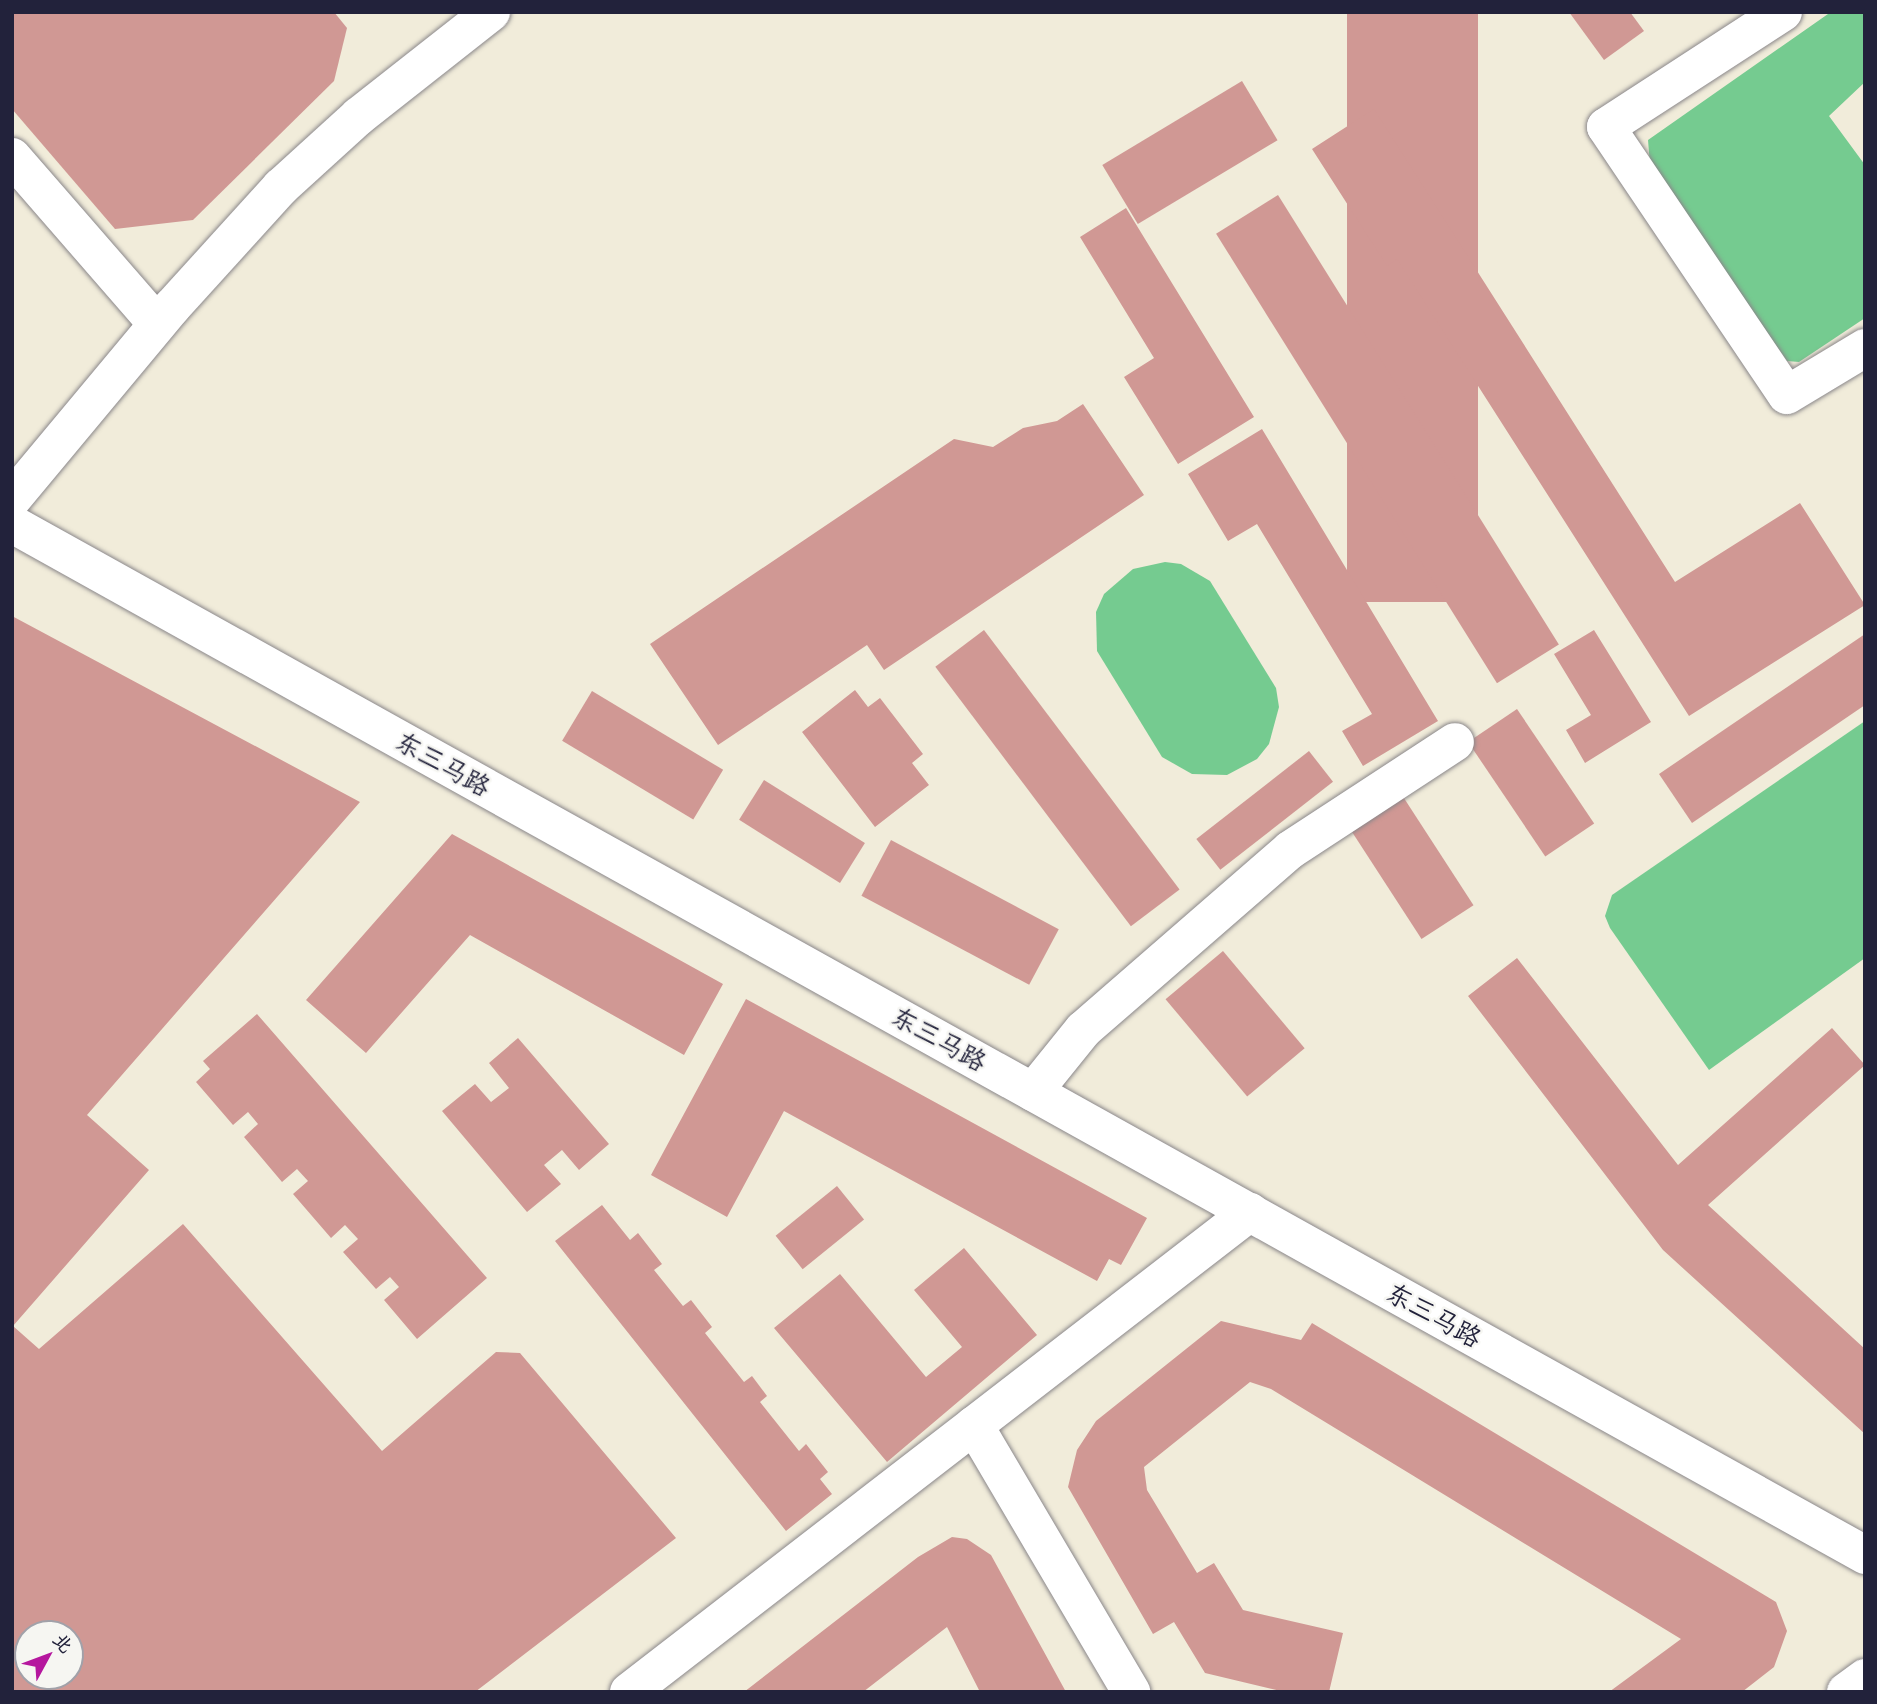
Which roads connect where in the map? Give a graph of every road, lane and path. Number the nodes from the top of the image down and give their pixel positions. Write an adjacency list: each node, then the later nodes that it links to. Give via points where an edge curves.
1 (1783, 12): 5 (street, via 1606,127 1787,395)
2 (470, 18): 4 (street, via 281,187)
3 (12, 158): 4 (street)
4 (157, 324): 6 (street)
5 (1865, 348)
6 (12, 499)
7 (12, 524): 9 (street, 东三马路)
8 (1455, 742): 9 (street, via 1290,850 1083,1030)
9 (1033, 1092): 10 (street, 东三马路)
10 (1250, 1212): 11 (street); 12 (street, 东三马路)
11 (974, 1425): 14 (street); 15 (street)
12 (1865, 1555)
13 (1865, 1678): 16 (street)
14 (629, 1692)
15 (1131, 1692)
16 (1846, 1692)

